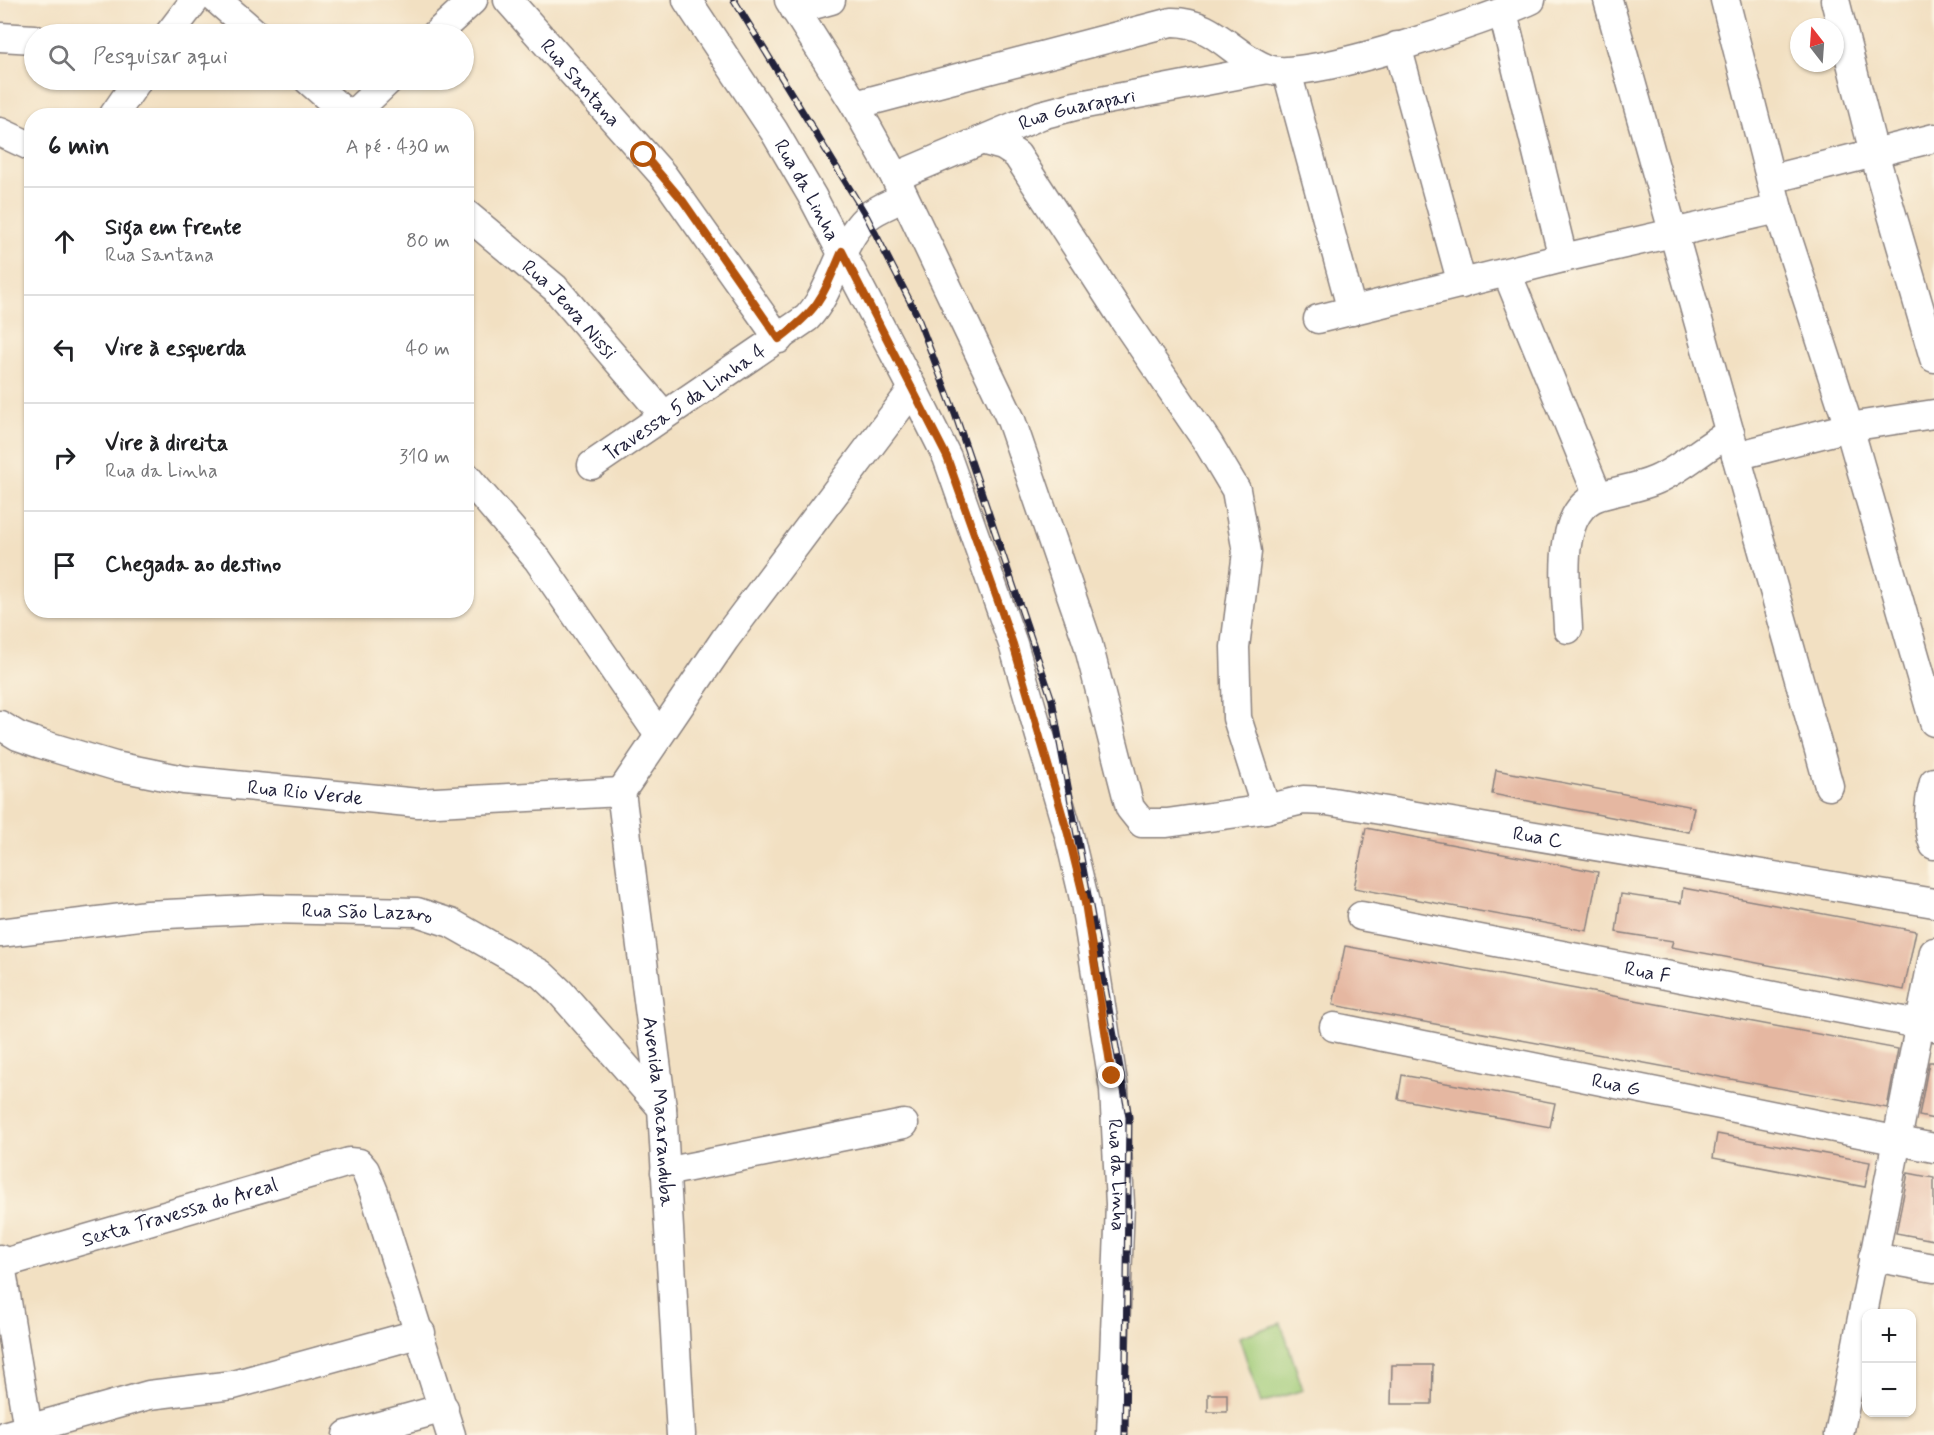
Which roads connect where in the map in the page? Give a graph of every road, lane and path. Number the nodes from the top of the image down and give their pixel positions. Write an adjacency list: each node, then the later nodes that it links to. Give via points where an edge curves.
1 (195, 0): 13 (street)
2 (217, 0): 14 (street)
3 (472, 0): 15 (street)
4 (508, 0): 43 (street, Rua Santana, via 663,175)
5 (687, 0): 37 (street, Rua da Linha, via 786,150)
6 (831, 0): 11 (street)
7 (1531, 0): 12 (street, Rua Guarapari)
8 (1608, 0): 36 (street)
9 (1725, 0): 32 (street)
10 (1835, 0): 31 (street)
11 (792, 5): 23 (street)
12 (1503, 13): 18 (street, Rua Guarapari); 38 (street)
13 (177, 24)
14 (245, 24)
15 (447, 24)
16 (0, 38): 17 (street)
17 (24, 39)
18 (1397, 46): 19 (street, Rua Guarapari, via 1357,58); 40 (street)
19 (1277, 70): 23 (street, via 1204,28 1171,22); 29 (street, Rua Guarapari, via 1067,108 1025,121); 41 (street)
20 (131, 90): 24 (street)
21 (320, 90): 25 (street)
22 (378, 90): 26 (street)
23 (855, 105): 33 (street)
24 (118, 108)
25 (341, 108)
26 (359, 108)
27 (0, 132): 30 (street)
28 (1934, 138): 31 (street)
29 (985, 141): 33 (street, Rua Guarapari); 60 (street, via 1017,155 1236,490 1247,552 1235,647 1237,718)
30 (24, 143)
31 (1874, 153): 32 (street); 44 (street)
32 (1771, 179): 34 (street)
33 (899, 187): 37 (street, Rua Guarapari, via 867,217); 60 (street, Rua C, via 1021,445 1088,644 1130,808 1142,823)
34 (1778, 209): 36 (street); 48 (street)
35 (474, 221): 47 (street, Rua Jeova Nissi, via 555,288)
36 (1674, 234): 38 (street); 49 (street)
37 (842, 251): 43 (street, Travessa 5 da Linha 4, via 819,303 807,318); 45 (street, Rua da Linha)
38 (1563, 258): 39 (street)
39 (1507, 273): 40 (street); 52 (street)
40 (1462, 284): 41 (street)
41 (1352, 311): 42 (street)
42 (1318, 319)
43 (779, 339): 47 (street, Travessa 5 da Linha 4)
44 (1934, 358)
45 (913, 389): 56 (street, via 725,639); 81 (street, Rua da Linha, via 947,457 1013,644 1085,903 1114,1089 1119,1170 1118,1309)
46 (1934, 414): 48 (street)
47 (664, 415): 50 (street, Travessa 5 da Linha 4)
48 (1849, 427): 49 (street); 54 (street)
49 (1733, 445): 52 (street, via 1636,489); 58 (street)
50 (592, 465)
51 (474, 485): 56 (street, via 538,560)
52 (1598, 496): 53 (street, via 1572,521 1566,554)
53 (1568, 629)
54 (1934, 722)
55 (0, 725): 59 (street, Rua Rio Verde, via 18,736 115,766 208,782 418,802)
56 (659, 735): 59 (street)
57 (1934, 782): 61 (street, via 1929,834)
58 (1829, 786)
59 (621, 792): 68 (street, Avenida Macaranduba)
60 (1266, 809): 62 (street, Rua C, via 1303,801 1328,801)
61 (1934, 846)
62 (1934, 903)
63 (1361, 916): 66 (street, Rua F)
64 (0, 933): 68 (street, Rua São Lazaro, via 147,915 242,910 417,912 451,923 541,974)
65 (1934, 952): 66 (street)
66 (1927, 1026): 70 (street)
67 (1334, 1027): 70 (street, Rua G)
68 (662, 1108): 72 (street, Avenida Macaranduba)
69 (904, 1124): 72 (street)
70 (1897, 1141): 71 (street, Rua G); 73 (street)
71 (1934, 1148)
72 (665, 1172): 80 (street, Avenida Macaranduba)
73 (1873, 1257): 75 (street); 82 (street)
74 (1, 1262): 76 (street, Sexta Travessa do Areal, via 359,1162 374,1192); 78 (street)
75 (1934, 1268)
76 (421, 1333): 77 (street); 78 (street, via 233,1385 158,1392)
77 (448, 1422): 79 (street)
78 (21, 1433)
79 (347, 1435)
80 (681, 1435)
81 (1111, 1435)
82 (1839, 1435)

